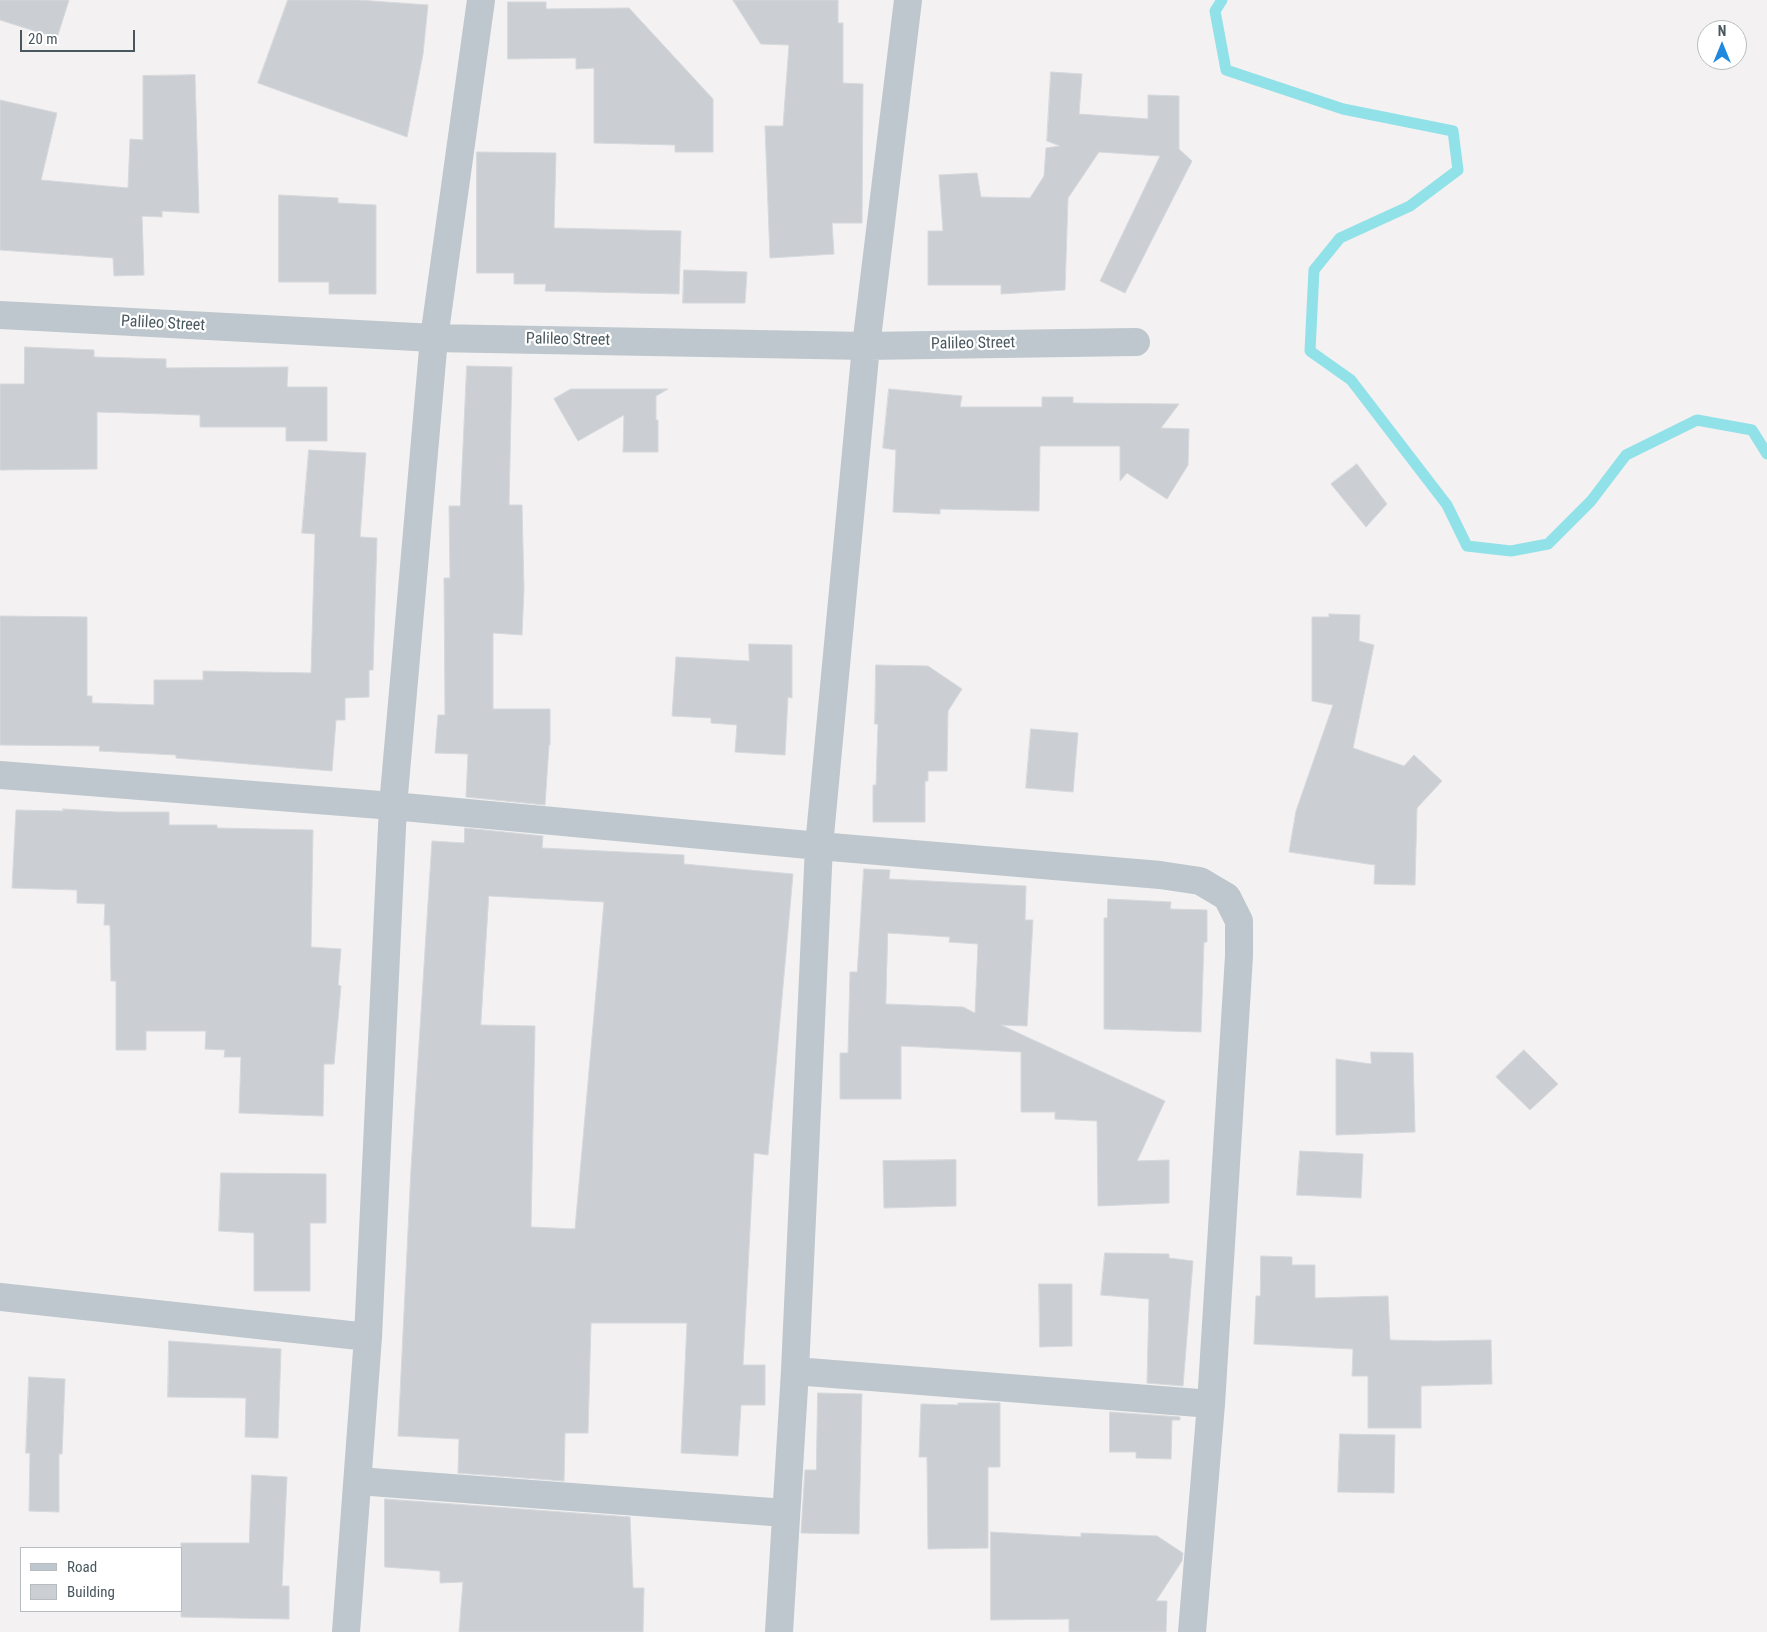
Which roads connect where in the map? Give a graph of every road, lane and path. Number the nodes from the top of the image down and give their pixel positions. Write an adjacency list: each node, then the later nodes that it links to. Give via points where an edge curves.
1 (481, 0): 4 (street)
2 (908, 0): 6 (street)
3 (0, 316): 4 (street, Palileo Street)
4 (434, 338): 6 (street, Palileo Street); 8 (street)
5 (1136, 342): 6 (street, Palileo Street)
6 (866, 346): 9 (street)
7 (0, 775): 8 (street)
8 (394, 806): 9 (street); 11 (street)
9 (819, 846): 12 (street); 13 (street, via 1160,875 1200,881 1227,897 1238,921 1238,956)
10 (0, 1297): 11 (street)
11 (368, 1337): 14 (street)
12 (795, 1371): 13 (street); 15 (street)
13 (1211, 1404): 18 (street)
14 (358, 1481): 15 (street); 16 (street)
15 (785, 1513): 17 (street)
16 (346, 1632)
17 (779, 1632)
18 (1192, 1632)

